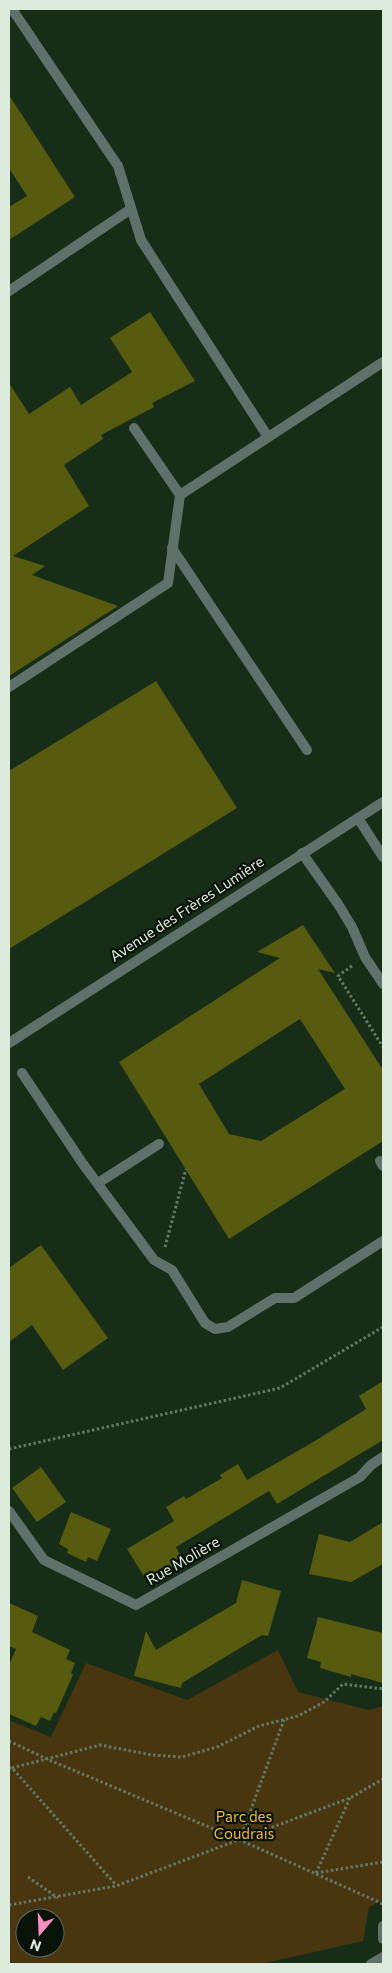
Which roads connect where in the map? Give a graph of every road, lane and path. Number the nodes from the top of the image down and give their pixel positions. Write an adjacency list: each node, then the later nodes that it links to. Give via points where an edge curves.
1 (12, 9): 2 (street, via 118,166)
2 (132, 209): 3 (street); 6 (street, via 141,240)
3 (9, 291)
4 (383, 362): 6 (street)
5 (134, 428): 7 (street)
6 (268, 437): 7 (street)
7 (180, 496): 8 (street)
8 (172, 548): 9 (street, via 168,583); 10 (street)
9 (9, 687)
10 (307, 750)
11 (383, 802): 12 (street, Avenue des Frères Lumière)
12 (358, 818): 13 (street, Avenue des Frères Lumière); 14 (street)
13 (302, 853): 15 (street, via 338,904); 17 (street, Avenue des Frères Lumière)
14 (383, 857)
15 (365, 957): 16 (street); 18 (path, via 338,976)
16 (383, 984)
17 (9, 1043)
18 (383, 1047)
19 (22, 1073): 22 (street)
20 (159, 1144): 22 (street)
21 (186, 1169): 24 (path)
22 (98, 1183): 24 (street)
23 (383, 1241): 24 (street, via 294,1298 275,1298 228,1327 215,1328 205,1323 172,1270)
24 (160, 1264)
25 (383, 1327): 26 (path, via 280,1388)
26 (9, 1449)
27 (383, 1457): 28 (street, Rue Molière, via 371,1464 360,1477 136,1606 44,1560)
28 (9, 1511)
29 (383, 1690): 30 (path, via 343,1684 324,1702)
30 (284, 1720): 32 (path, via 259,1726 217,1747 182,1757 100,1745); 36 (path)
31 (9, 1740): 32 (path)
32 (49, 1760): 33 (path); 36 (path)
33 (10, 1768): 40 (path)
34 (383, 1779): 35 (path)
35 (350, 1798): 36 (path); 38 (path)
36 (240, 1840): 38 (path); 40 (path)
37 (383, 1862): 38 (path)
38 (316, 1873): 42 (path)
39 (28, 1877): 41 (path)
40 (116, 1886): 41 (path)
41 (58, 1898): 43 (path)
42 (383, 1904)
43 (9, 1905)
44 (383, 1926): 45 (street)
45 (383, 1939)
46 (383, 1957): 47 (street)
47 (371, 1964)

